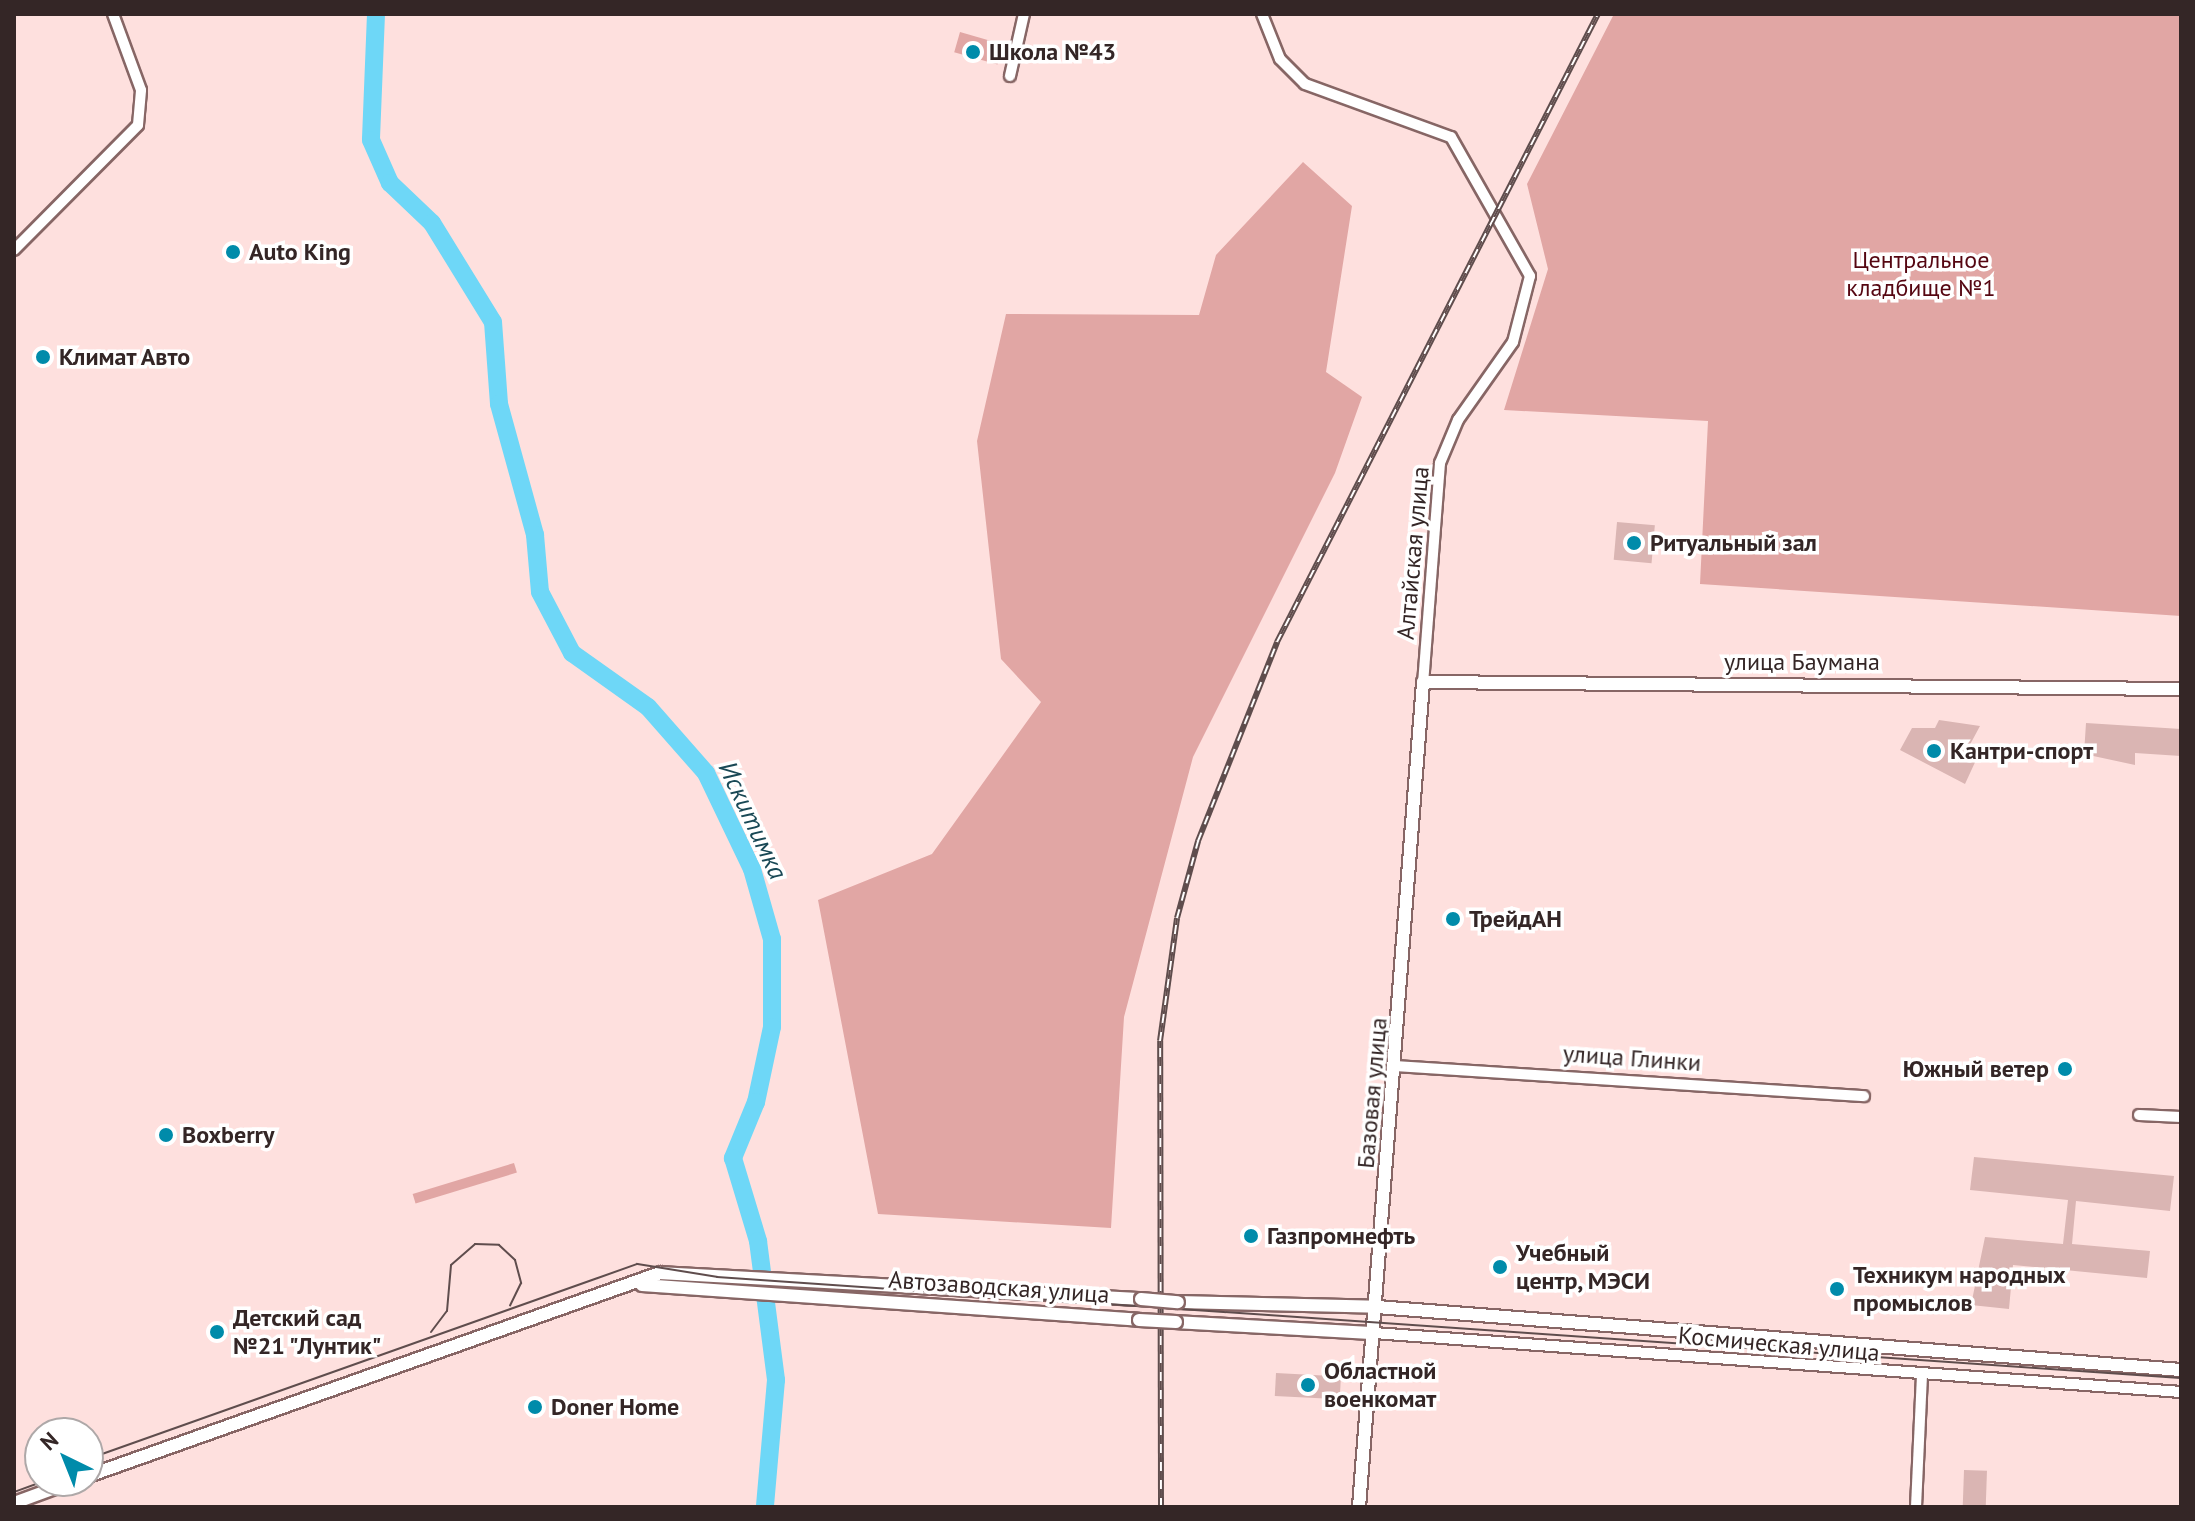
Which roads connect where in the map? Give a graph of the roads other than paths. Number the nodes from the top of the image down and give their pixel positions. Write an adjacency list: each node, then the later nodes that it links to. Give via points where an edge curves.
1 (113, 14): 5 (street, via 141,90 138,125)
2 (1024, 14): 4 (street)
3 (1262, 14): 6 (street, Алтайская улица, via 1280,59 1305,84 1451,137 1530,276 1513,342 1458,420 1440,463)
4 (1010, 76)
5 (14, 250)
6 (1423, 682): 7 (main road, улица Баумана); 8 (main road, Базовая улица)
7 (2181, 689)
8 (1396, 1066): 9 (street, улица Глинки); 13 (main road, Базовая улица)
9 (1864, 1096)
10 (2139, 1115): 11 (street)
11 (2181, 1117)
12 (622, 1286): 13 (main road, Автозаводская улица, bridge, via 660,1273 717,1271 1178,1302); 14 (main road, Автозаводская улица, bridge); 18 (main road, Автозаводская улица)
13 (1377, 1307): 14 (main road, Базовая улица); 15 (main road, Космическая улица)
14 (1374, 1333): 16 (street, Космическая улица); 19 (main road, Базовая улица)
15 (2181, 1370)
16 (1922, 1377): 17 (street, Космическая улица); 20 (street)
17 (2181, 1392)
18 (104, 1470)
19 (1359, 1507)
20 (1916, 1507)

